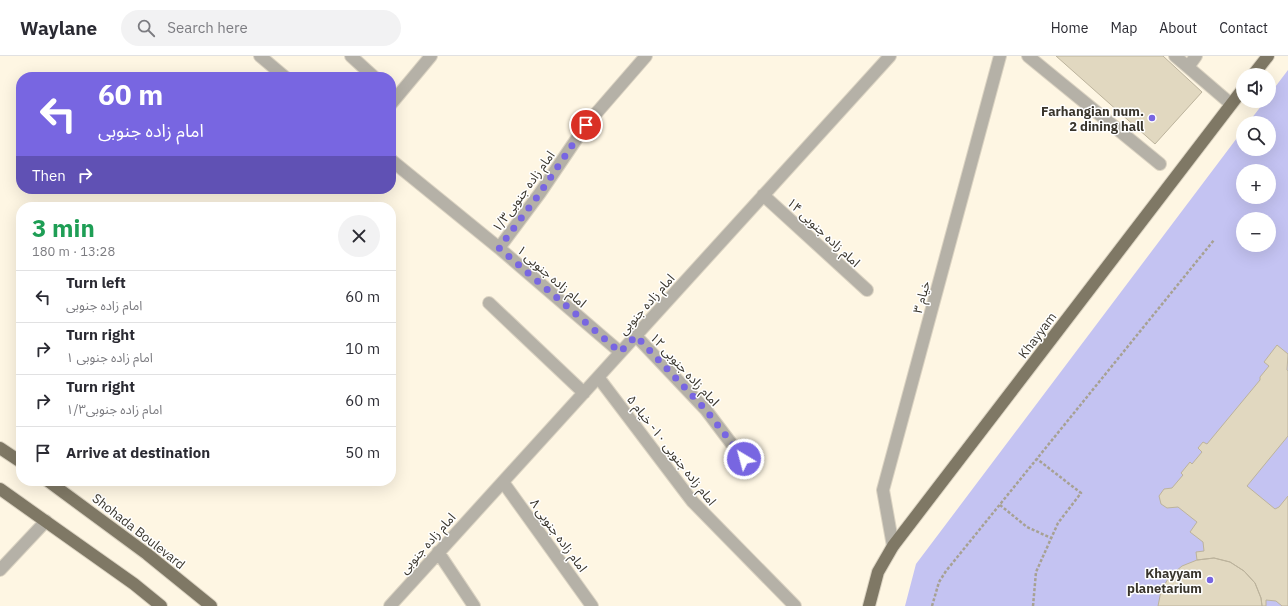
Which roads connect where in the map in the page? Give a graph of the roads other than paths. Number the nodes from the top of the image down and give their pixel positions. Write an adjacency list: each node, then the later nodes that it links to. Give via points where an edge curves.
1 (260, 56): 13 (street)
2 (351, 56): 14 (street)
3 (431, 56): 15 (street)
4 (646, 56): 21 (street, امام زاده جنوبی۱/۳, via 586,125)
5 (890, 56): 20 (street, امام زاده جنوبی)
6 (1000, 56): 35 (street, خیام ۳, via 883,490)
7 (1028, 56): 19 (street)
8 (1175, 56): 11 (street)
9 (1196, 56): 11 (street)
10 (1268, 56): 12 (main road)
11 (1188, 67): 17 (street)
12 (1259, 68)
13 (279, 72)
14 (369, 72)
15 (396, 95)
16 (1236, 98): 17 (main road, Khayyam)
17 (1231, 104): 35 (main road, Khayyam)
18 (396, 164): 21 (street, امام زاده جنوبی ۱)
19 (1160, 164)
20 (763, 195): 22 (street, امام زاده جنوبی ۱۴); 24 (street, امام زاده جنوبی)
21 (499, 248): 25 (street, امام زاده جنوبی ۱)
22 (866, 290)
23 (489, 303): 27 (street)
24 (636, 336): 25 (street, امام زاده جنوبی); 30 (street, امام زاده جنوبی ۱۲, via 706,410)
25 (620, 352): 26 (street, امام زاده جنوبی)
26 (598, 377): 27 (street, امام زاده جنوبی); 43 (street, امام زاده جنوبی ۱۰- خیام ۵, via 692,501)
27 (584, 393): 31 (street, امام زاده جنوبی)
28 (0, 448): 29 (main road)
29 (16, 459)
30 (744, 459)
31 (503, 482): 36 (street, امام زاده جنوبی); 42 (street, امام زاده جنوبی ۸)
32 (55, 486): 39 (main road, Shohada Boulevard, via 147,554)
33 (0, 490): 34 (main road)
34 (46, 521): 37 (street); 38 (main road)
35 (893, 546): 44 (main road, Khayyam, via 878,572)
36 (438, 552): 40 (street, امام زاده جنوبی); 41 (street)
37 (0, 570)
38 (161, 606)
39 (211, 606)
40 (390, 606)
41 (474, 606)
42 (592, 606)
43 (795, 606)
44 (869, 606)

